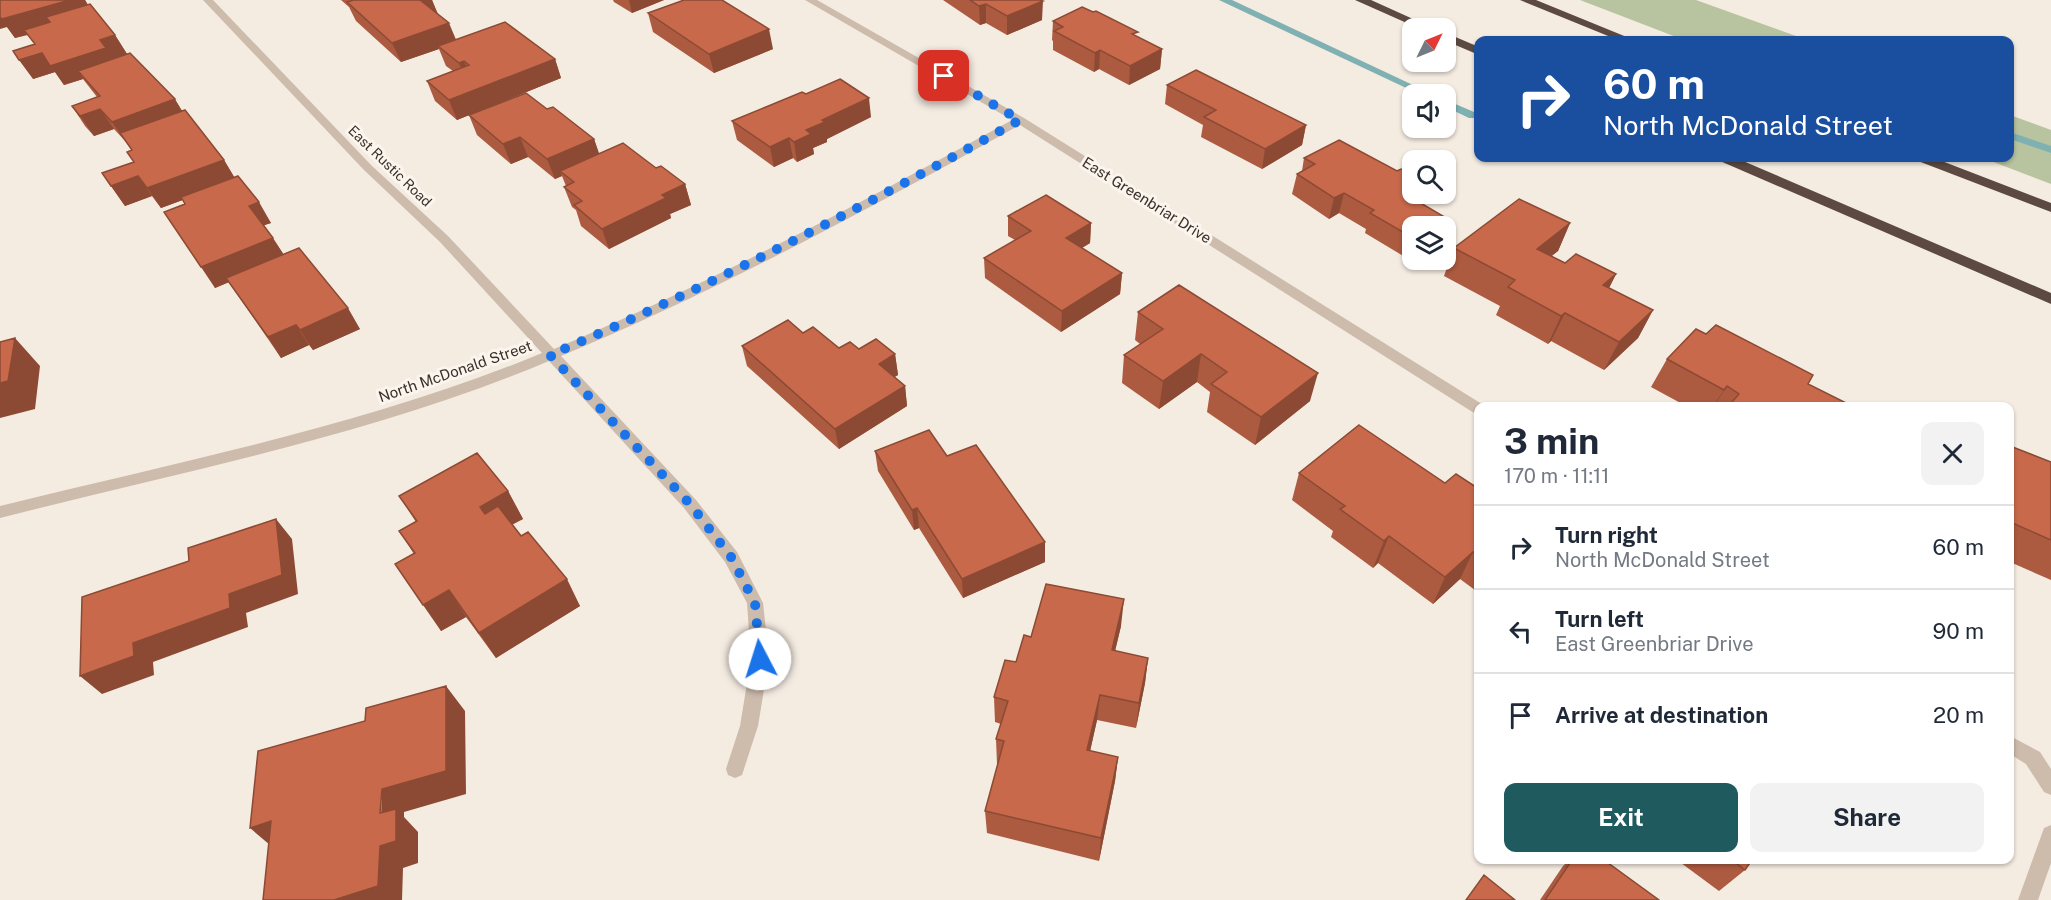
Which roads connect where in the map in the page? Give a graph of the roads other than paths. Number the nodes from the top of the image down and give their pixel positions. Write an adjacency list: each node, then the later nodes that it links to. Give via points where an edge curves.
1 (208, 0): 14 (street, East Rustic Road, via 368,168 444,239)
2 (810, 0): 9 (street, East Greenbriar Drive)
3 (1361, 0): 5 (highway)
4 (1526, 0): 6 (highway)
5 (1403, 18)
6 (1618, 36)
7 (1456, 41): 8 (highway)
8 (1474, 49)
9 (1020, 120): 14 (street, North McDonald Street, via 801,237 639,317); 15 (street, East Greenbriar Drive)
10 (1734, 162): 13 (highway)
11 (1933, 162): 12 (highway)
12 (2051, 208)
13 (2051, 299)
14 (550, 355): 16 (street, North McDonald Street, via 475,384 340,426); 18 (street, East Rustic Road, via 690,504 731,557 755,603 760,659 749,726)
15 (1474, 406)
16 (0, 512)
17 (2014, 746): 19 (street, via 2033,758)
18 (735, 768)
19 (2051, 786)
20 (2051, 835): 21 (street)
21 (2028, 900)

